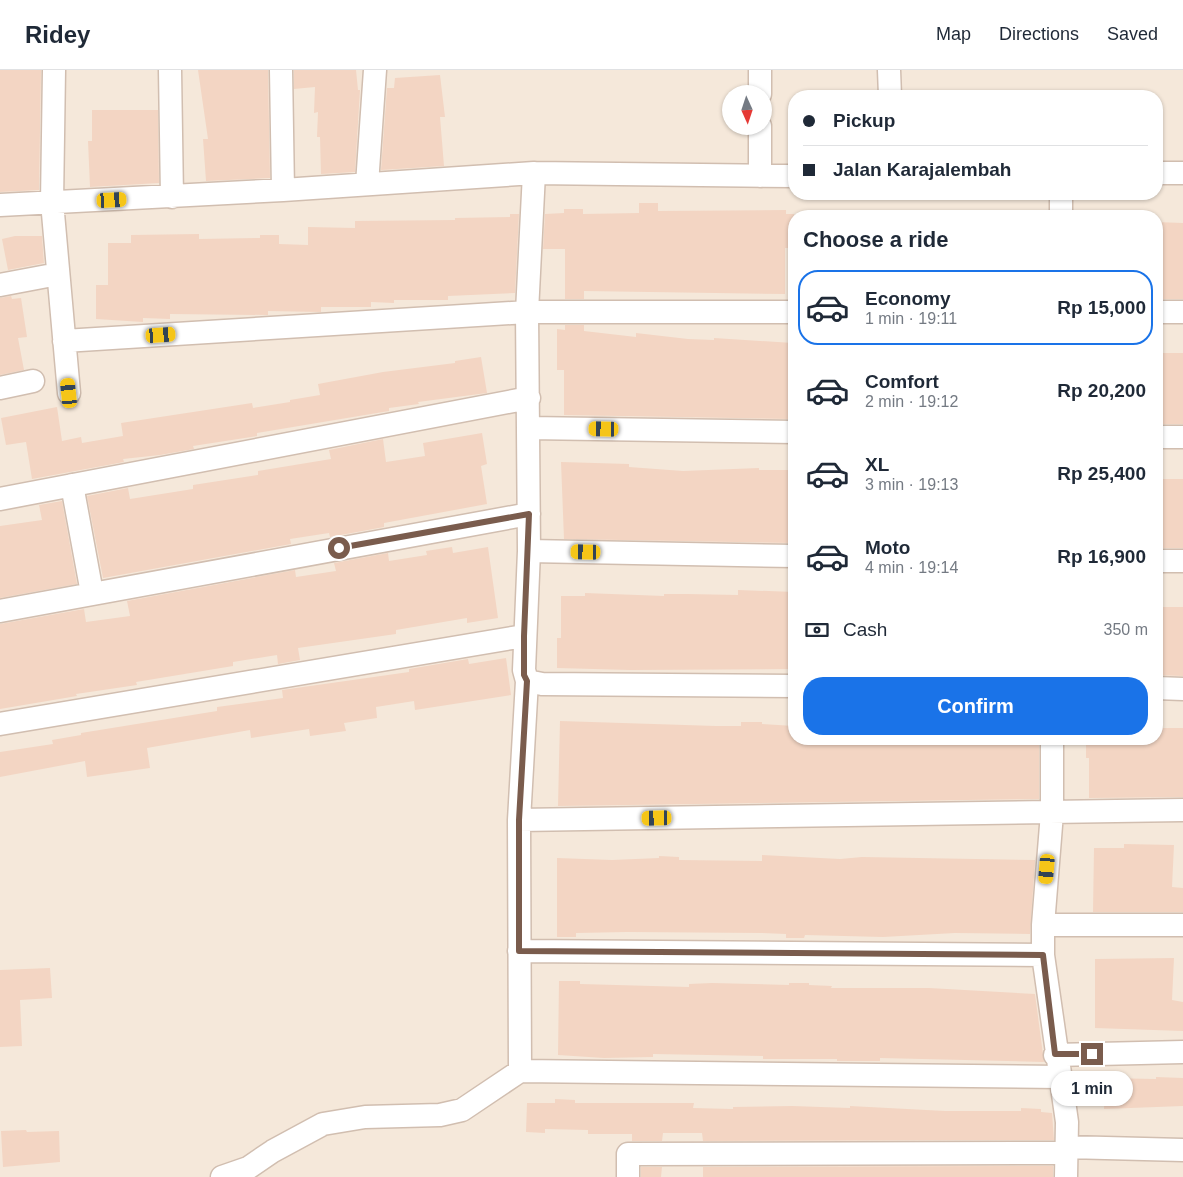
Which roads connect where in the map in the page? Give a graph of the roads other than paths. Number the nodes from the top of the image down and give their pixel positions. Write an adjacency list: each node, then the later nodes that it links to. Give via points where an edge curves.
1 (54, 70): 18 (street)
2 (170, 70): 17 (street)
3 (281, 70): 16 (street)
4 (375, 70): 15 (street)
5 (760, 70): 7 (street)
6 (889, 70): 8 (street)
7 (760, 85)
8 (890, 90)
9 (760, 135): 13 (street)
10 (534, 173): 13 (street); 15 (street); 22 (street)
11 (1163, 173): 12 (street)
12 (1183, 173)
13 (760, 176): 14 (street)
14 (788, 176)
15 (367, 184): 16 (street)
16 (283, 190): 17 (street)
17 (172, 197): 18 (street)
18 (52, 202): 19 (street); 20 (street)
19 (0, 205)
20 (58, 274): 21 (street); 26 (street)
21 (0, 285)
22 (527, 312): 23 (street); 26 (street); 30 (street)
23 (788, 312)
24 (1163, 312): 25 (street)
25 (1183, 312)
26 (64, 341): 29 (street)
27 (33, 381): 28 (street)
28 (0, 388)
29 (69, 393)
30 (529, 398): 31 (street); 35 (street)
31 (529, 428): 32 (street); 37 (street)
32 (788, 432)
33 (1163, 436): 34 (street)
34 (1183, 437)
35 (72, 485): 36 (street); 42 (street)
36 (0, 499)
37 (529, 514): 38 (street); 42 (street)
38 (529, 551): 39 (street); 44 (street)
39 (788, 556)
40 (1163, 561): 41 (street)
41 (1183, 561)
42 (92, 593): 43 (street)
43 (0, 611)
44 (524, 636): 45 (street, via 524,675); 49 (street)
45 (527, 681): 46 (street, via 542,684); 53 (street)
46 (788, 686)
47 (1163, 688): 48 (street)
48 (1183, 689)
49 (0, 724)
50 (1052, 745): 52 (street)
51 (1183, 810): 52 (street)
52 (1052, 813): 53 (street); 55 (street)
53 (519, 820): 56 (street)
54 (1183, 925): 55 (street)
55 (1043, 926): 57 (street)
56 (519, 951): 57 (street); 60 (street)
57 (1043, 955): 59 (street)
58 (1183, 1052): 59 (street)
59 (1055, 1054): 61 (street)
60 (520, 1071): 61 (street); 64 (street, via 462,1110 440,1115 365,1117 323,1124 248,1168)
61 (1059, 1077): 62 (street, via 1067,1122)
62 (1067, 1150): 63 (street); 65 (street, via 628,1154); 66 (street)
63 (1183, 1150)
64 (222, 1177)
65 (628, 1177)
66 (1066, 1177)

